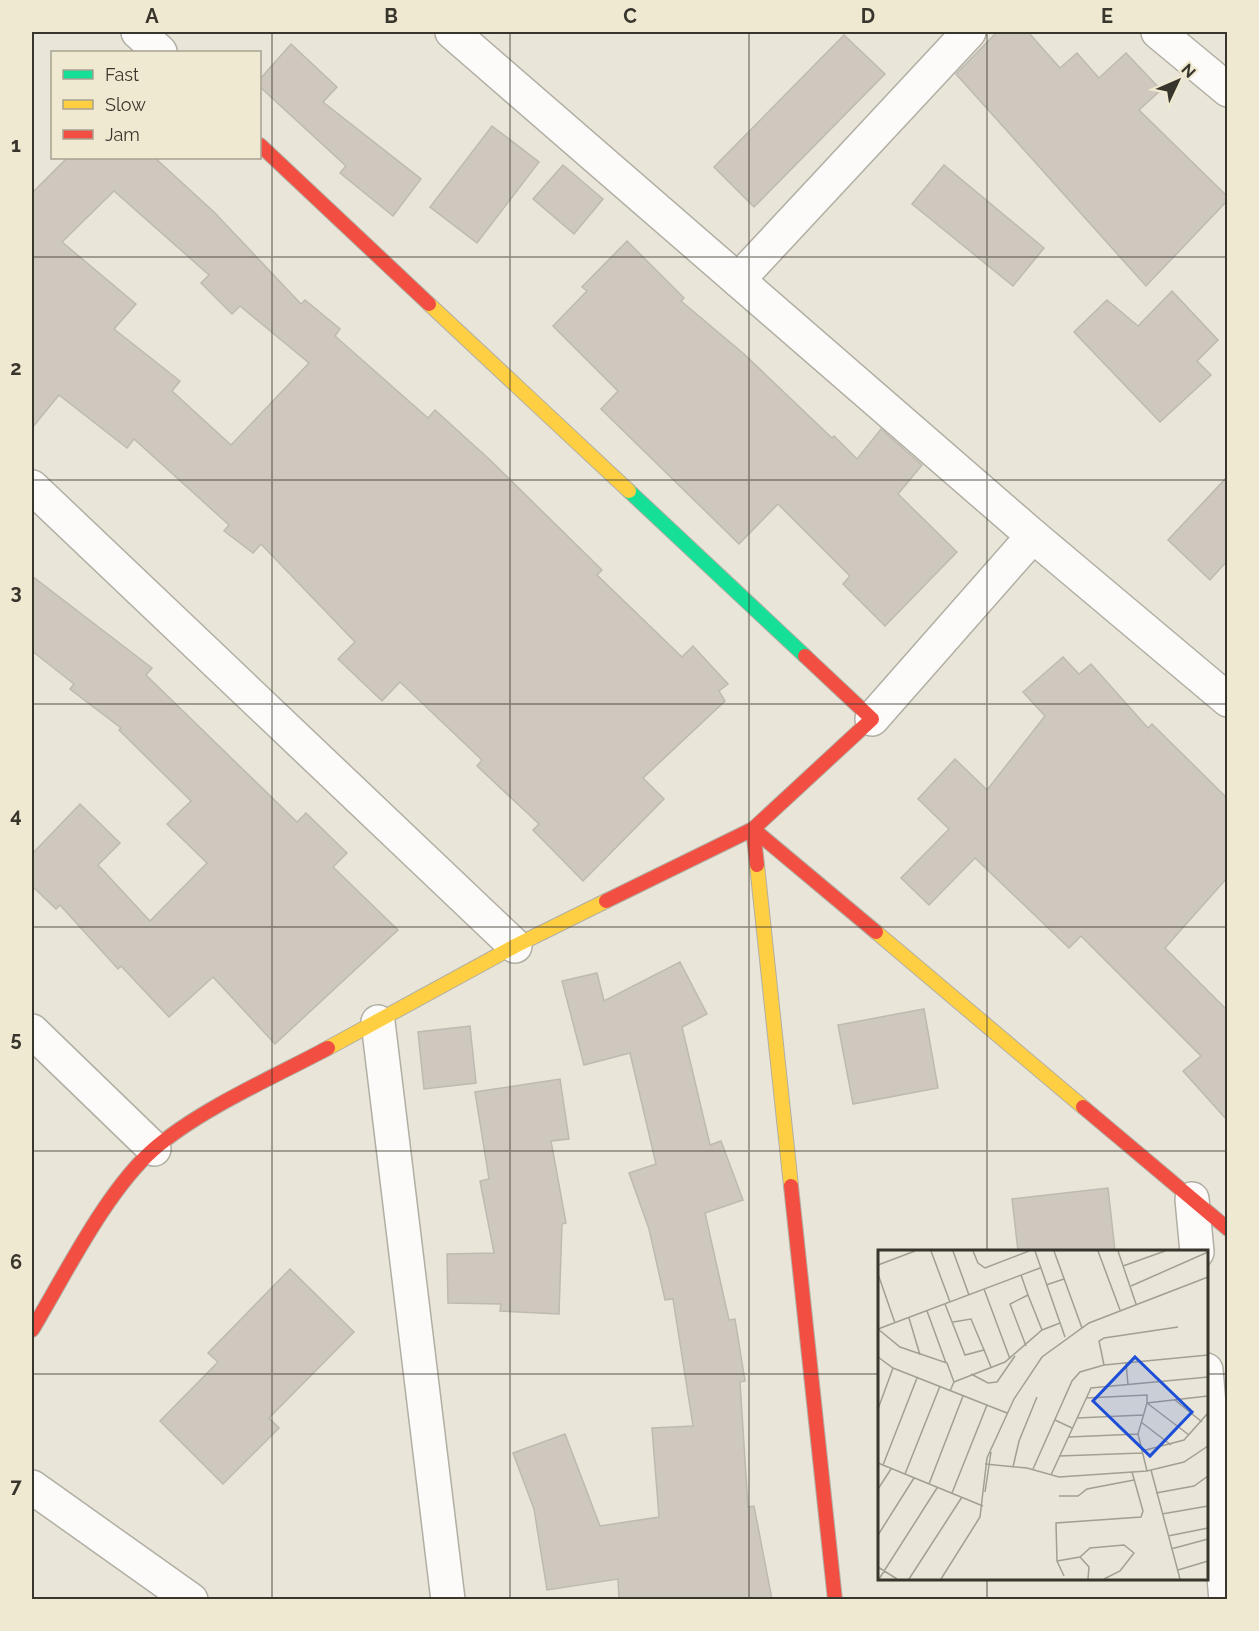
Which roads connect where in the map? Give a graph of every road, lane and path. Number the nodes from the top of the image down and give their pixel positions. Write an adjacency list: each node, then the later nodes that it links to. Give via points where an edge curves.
1 (138, 32): 5 (street)
2 (452, 32): 8 (street)
3 (969, 32): 8 (street)
4 (1158, 32): 6 (street)
5 (159, 51)
6 (1227, 90)
7 (261, 146): 12 (street)
8 (738, 280): 10 (street)
9 (32, 487): 14 (street)
10 (1033, 536): 11 (street); 12 (street)
11 (1227, 700)
12 (872, 719): 13 (street)
13 (753, 829): 14 (street); 18 (street); 26 (street)
14 (515, 946): 15 (street)
15 (378, 1022): 17 (street, via 213,1109); 25 (street)
16 (32, 1032): 17 (street)
17 (154, 1149): 21 (street, via 110,1200)
18 (1192, 1199): 19 (street); 20 (street)
19 (1227, 1229)
20 (1197, 1250)
21 (32, 1330)
22 (1208, 1393): 27 (street)
23 (32, 1487): 24 (street)
24 (191, 1599)
25 (448, 1599)
26 (835, 1599)
27 (1226, 1599)

